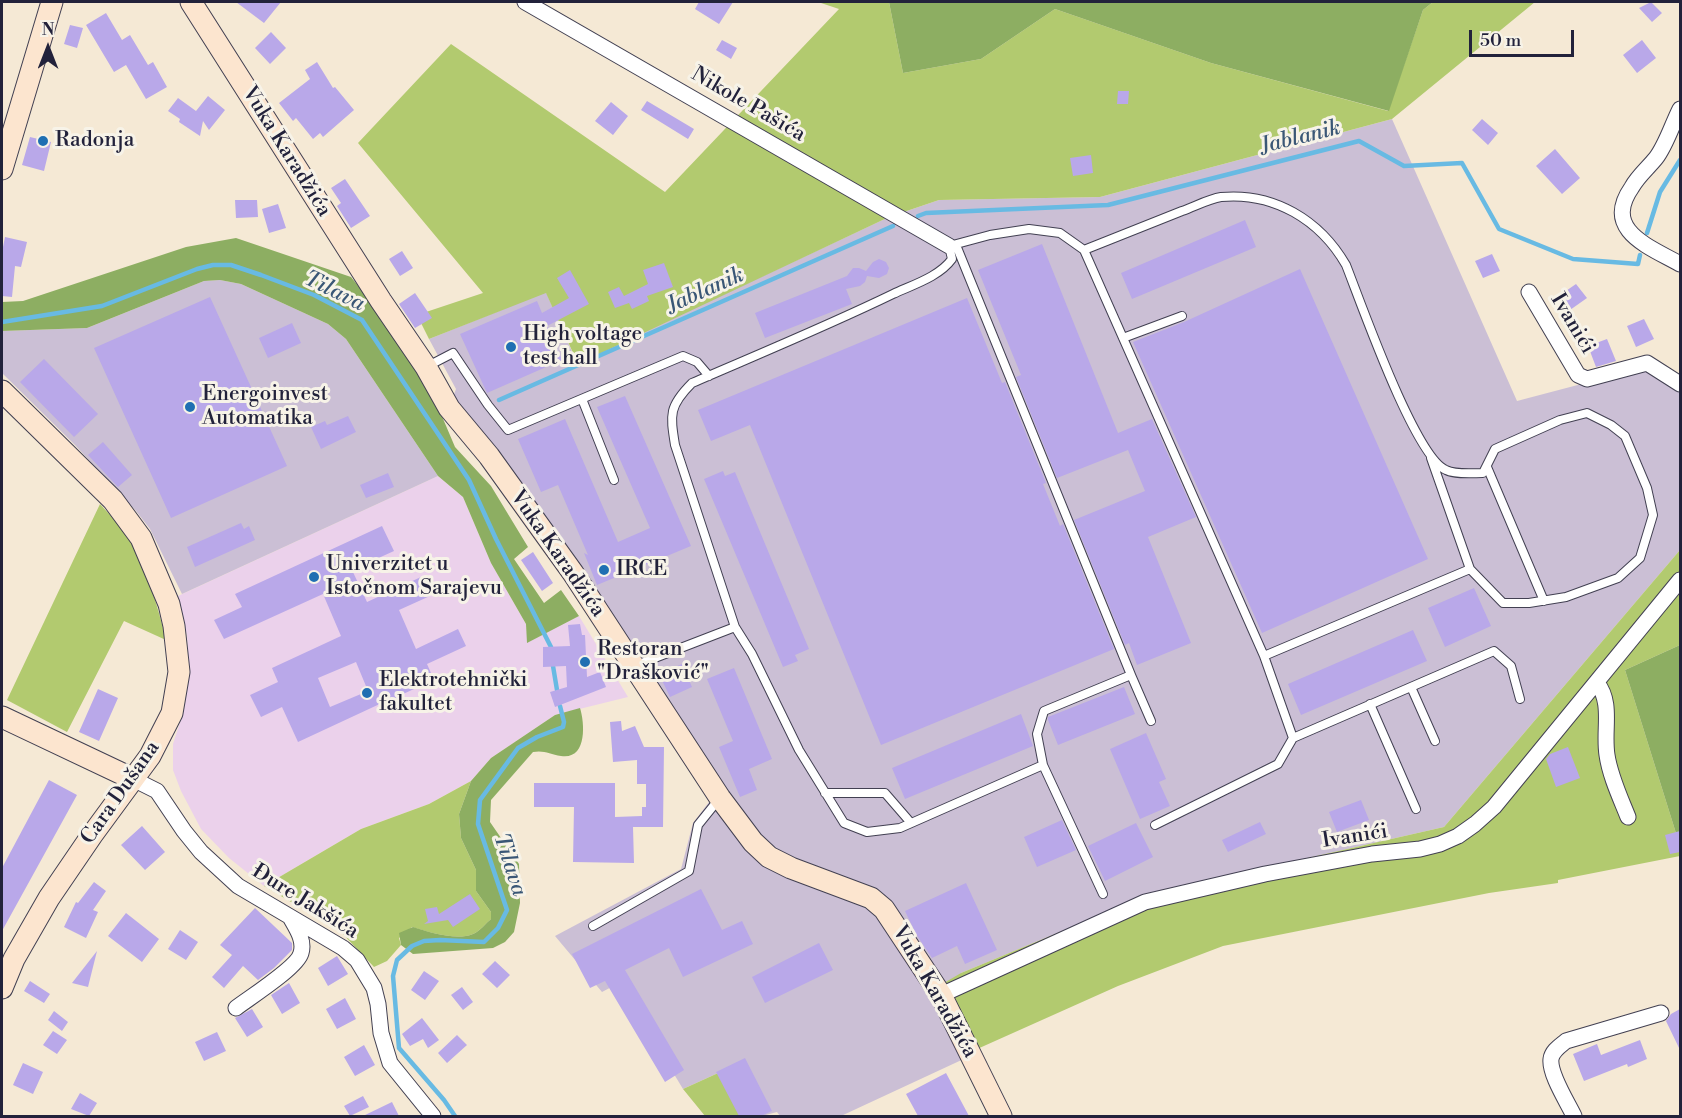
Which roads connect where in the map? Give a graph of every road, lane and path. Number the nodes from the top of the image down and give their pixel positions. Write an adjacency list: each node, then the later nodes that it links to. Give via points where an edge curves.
1 (52, 2): 5 (street)
2 (190, 2): 12 (street, Vuka Karadžića)
3 (525, 2): 6 (street, Nikole Pašića)
4 (1680, 109): 8 (street, via 1658,156 1632,186 1621,213 1625,226 1640,242)
5 (2, 169)
6 (953, 245): 7 (lane, via 1029,230 1060,233); 13 (lane, via 952,260 930,276); 26 (lane)
7 (1084, 250): 11 (lane); 17 (lane, via 1219,197 1279,204 1299,214 1335,247 1346,265 1410,423)
8 (1680, 264)
9 (1528, 292): 14 (street, Ivanići, via 1578,375 1587,379 1647,363)
10 (1182, 316): 11 (lane)
11 (1123, 338): 24 (lane)
12 (426, 367): 16 (lane, via 453,352 508,430); 25 (street, Vuka Karadžića, via 449,408 489,456 559,554)
13 (709, 376): 16 (lane, via 697,362 683,357); 23 (lane, via 692,383 678,398 671,417 675,445)
14 (1680, 384)
15 (2, 391): 36 (street, Cara Dušana, via 121,508 141,538 169,604 179,672 176,699 159,740)
16 (582, 399): 19 (lane)
17 (1431, 458): 18 (lane, via 1447,471 1483,473); 20 (lane)
18 (1487, 467): 22 (lane); 22 (lane, via 1495,449 1560,420 1587,413 1611,424 1625,436 1647,488 1653,515 1641,558 1618,578 1577,594)
19 (614, 480)
20 (1470, 569): 22 (lane, via 1503,603); 24 (lane)
21 (1680, 580): 27 (street, Ivanići)
22 (1544, 601)
23 (735, 627): 25 (lane); 37 (lane)
24 (1264, 656): 33 (lane)
25 (633, 666): 38 (street, Vuka Karadžića)
26 (1131, 675): 32 (lane); 35 (lane, via 1044,711 1037,734)
27 (1597, 683): 40 (street, via 1606,697 1609,767); 47 (street, Ivanići, via 1494,807 1458,836 1420,849 1276,872 1145,902)
28 (1411, 687): 29 (lane, via 1494,651 1511,666); 30 (lane); 34 (lane)
29 (1520, 699)
30 (1370, 705): 33 (lane); 39 (lane)
31 (2, 717): 36 (street)
32 (1151, 721)
33 (1293, 738): 42 (lane, via 1278,764)
34 (1436, 741)
35 (1043, 765): 41 (lane); 43 (lane)
36 (132, 779): 44 (street, Đure Jakšića, via 157,791 188,836 223,874); 46 (street, Cara Dušana, via 49,898)
37 (825, 793): 41 (lane, via 885,793); 41 (lane, via 844,823 867,832)
38 (720, 798): 45 (lane, via 698,825 689,872); 47 (street, Vuka Karadžića, via 753,842 779,863 878,903)
39 (1416, 809)
40 (1628, 817)
41 (911, 823)
42 (1155, 825)
43 (1103, 894)
44 (290, 917): 48 (street, via 302,943 300,957); 50 (street, Đure Jakšića, via 343,948 362,967 377,996 381,1033 390,1063)
45 (593, 926)
46 (2, 988)
47 (941, 995): 51 (street, Vuka Karadžića)
48 (236, 1008)
49 (1662, 1013): 52 (street, via 1566,1041 1557,1048 1551,1059 1553,1073)
50 (433, 1116)
51 (1001, 1116)
52 (1574, 1116)

